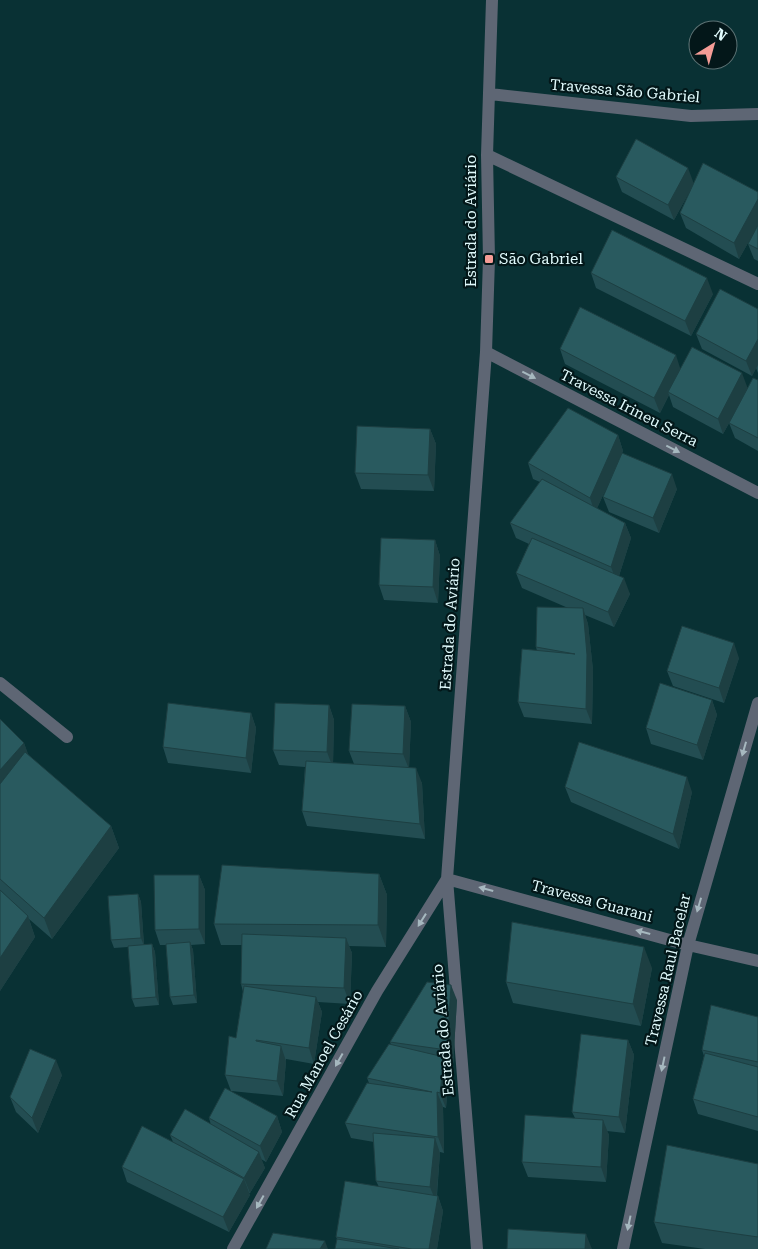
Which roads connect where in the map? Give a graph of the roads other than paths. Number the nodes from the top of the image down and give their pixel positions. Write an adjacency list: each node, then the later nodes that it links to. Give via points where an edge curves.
1 (492, 0): 2 (street, Estrada do Aviário)
2 (490, 94): 3 (street, Travessa São Gabriel, via 692,116); 4 (street, Estrada do Aviário)
3 (758, 114)
4 (487, 155): 5 (street); 6 (street, Estrada do Aviário, via 489,260)
5 (758, 284)
6 (486, 352): 7 (street, Travessa Irineu Serra, one-way to 7); 11 (street, Estrada do Aviário)
7 (758, 493)
8 (0, 683): 10 (street)
9 (758, 703): 12 (street, Travessa Raul Bacelar, one-way to 12)
10 (67, 737)
11 (448, 878): 12 (street, Travessa Guarani, one-way to 11); 14 (street, Rua Manoel Cesário, one-way to 14, via 377,991); 15 (street, Estrada do Aviário)
12 (688, 945): 13 (street, Travessa Guarani); 16 (street, Travessa Raul Bacelar, one-way to 16)
13 (758, 961)
14 (234, 1249)
15 (477, 1249)
16 (624, 1249)

